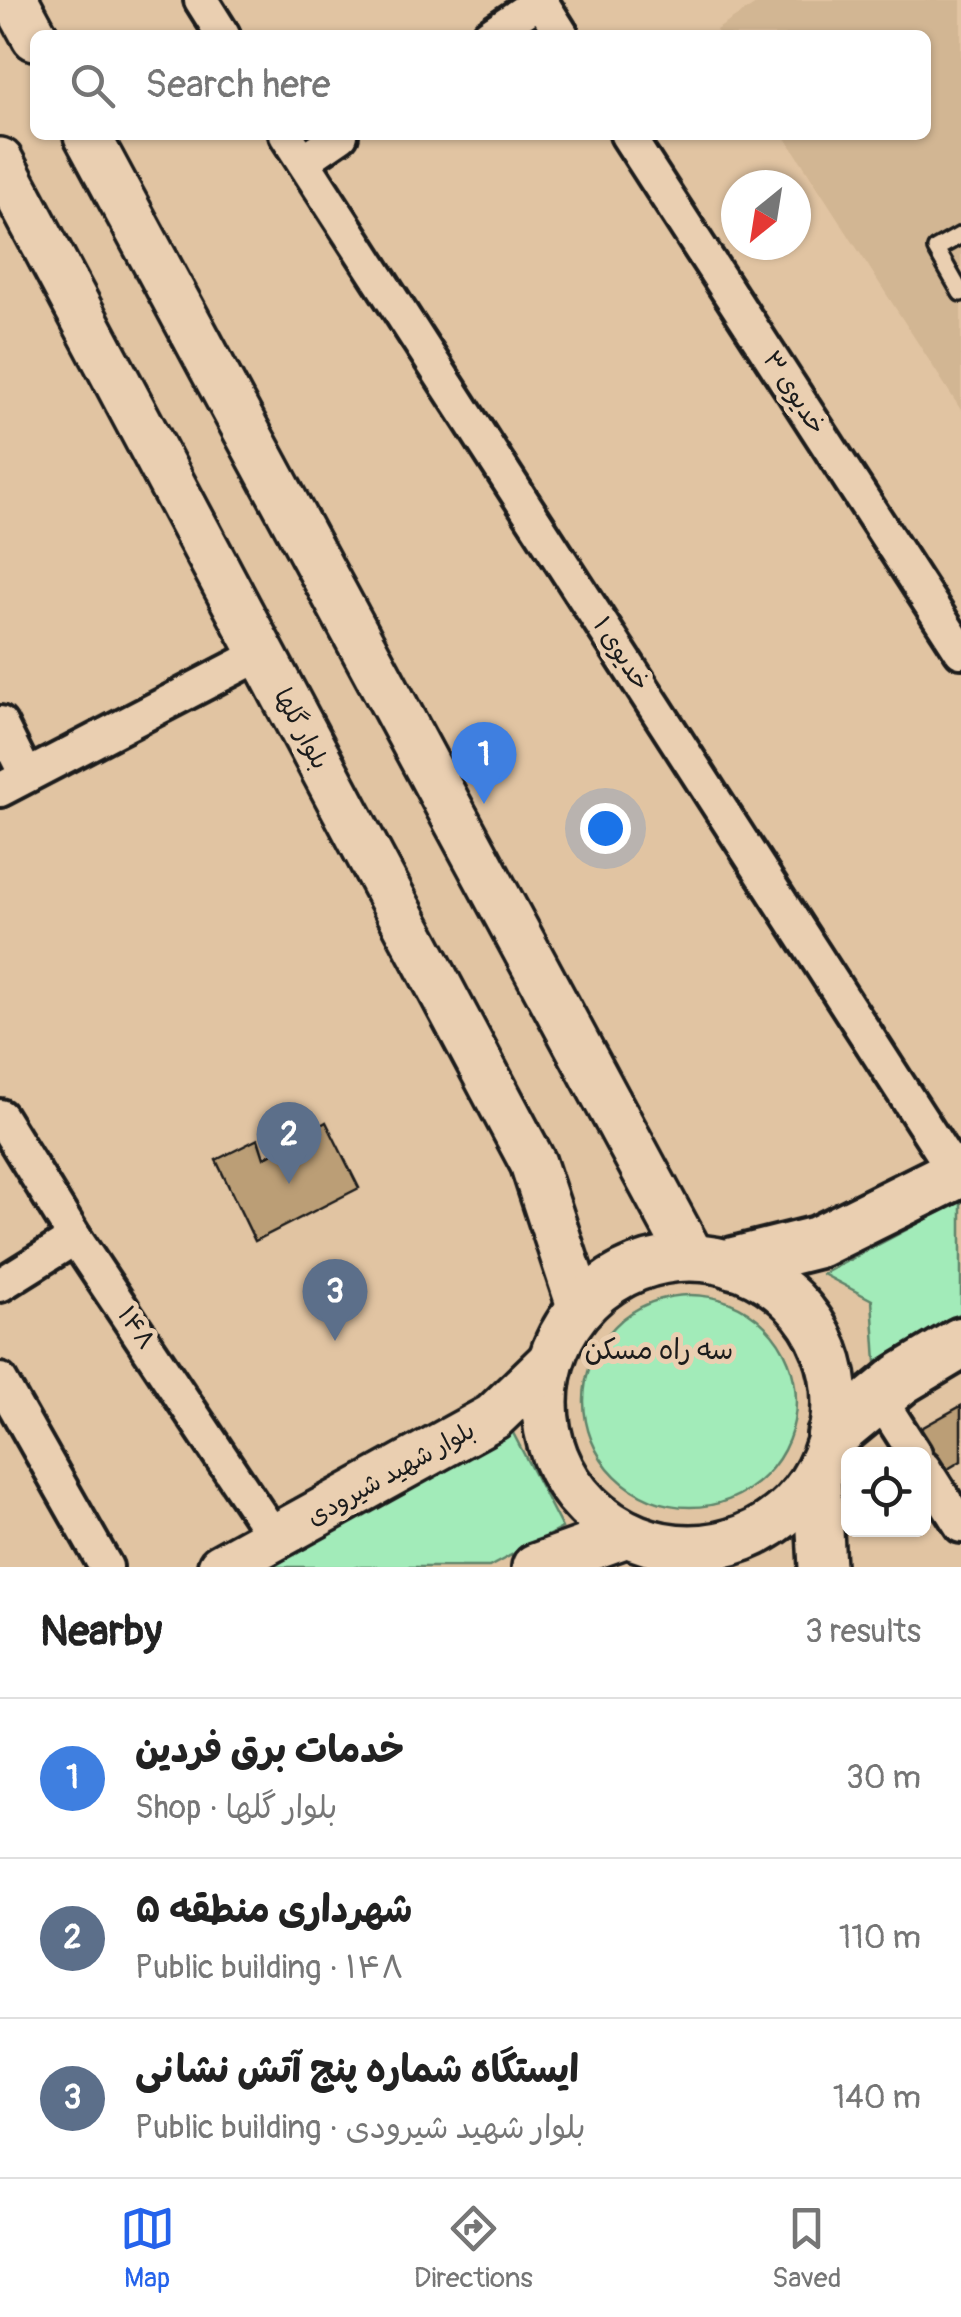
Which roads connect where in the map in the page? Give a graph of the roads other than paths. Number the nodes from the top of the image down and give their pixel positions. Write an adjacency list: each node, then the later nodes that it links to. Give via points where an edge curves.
1 (15, 0): 4 (main road)
2 (201, 0): 5 (street)
3 (540, 0): 6 (street); 7 (street)
4 (31, 30)
5 (220, 30)
6 (496, 30)
7 (559, 30)
8 (91, 140): 22 (main road)
9 (323, 140): 11 (street)
10 (630, 140): 15 (street, خدیوی ۳)
11 (294, 148): 20 (street, خدیوی ۱)
12 (0, 161): 16 (main road, بلوار گلها)
13 (961, 236): 14 (lane, via 936,250)
14 (961, 293)
15 (961, 651)
16 (262, 654): 18 (street); 24 (main road, بلوار گلها, via 532,1162)
17 (0, 723): 18 (street)
18 (13, 782)
19 (0, 1116): 21 (street, ۱۴۸)
20 (959, 1172): 22 (main road, via 818,1242)
21 (75, 1238): 23 (street); 34 (street, ۱۴۸)
22 (713, 1260): 24 (main road, via 650,1262 612,1279); 30 (main road, via 773,1282 805,1312 826,1350 836,1392)
23 (0, 1285)
24 (580, 1306): 26 (main road)
25 (961, 1342): 28 (main road)
26 (549, 1363): 33 (main road, via 544,1403 550,1444 566,1480 593,1512); 34 (main road, بلوار شهید شیرودی, via 494,1417)
27 (0, 1380): 36 (street)
28 (878, 1396): 29 (street); 30 (main road)
29 (911, 1447)
30 (825, 1456): 35 (main road, via 790,1510); 39 (main road)
31 (931, 1479): 32 (street)
32 (961, 1526)
33 (627, 1534): 35 (main road); 38 (main road)
34 (275, 1538): 37 (main road, بلوار شهید شیرودی)
35 (718, 1557)
36 (106, 1567)
37 (221, 1567)
38 (535, 1567)
39 (822, 1567)

